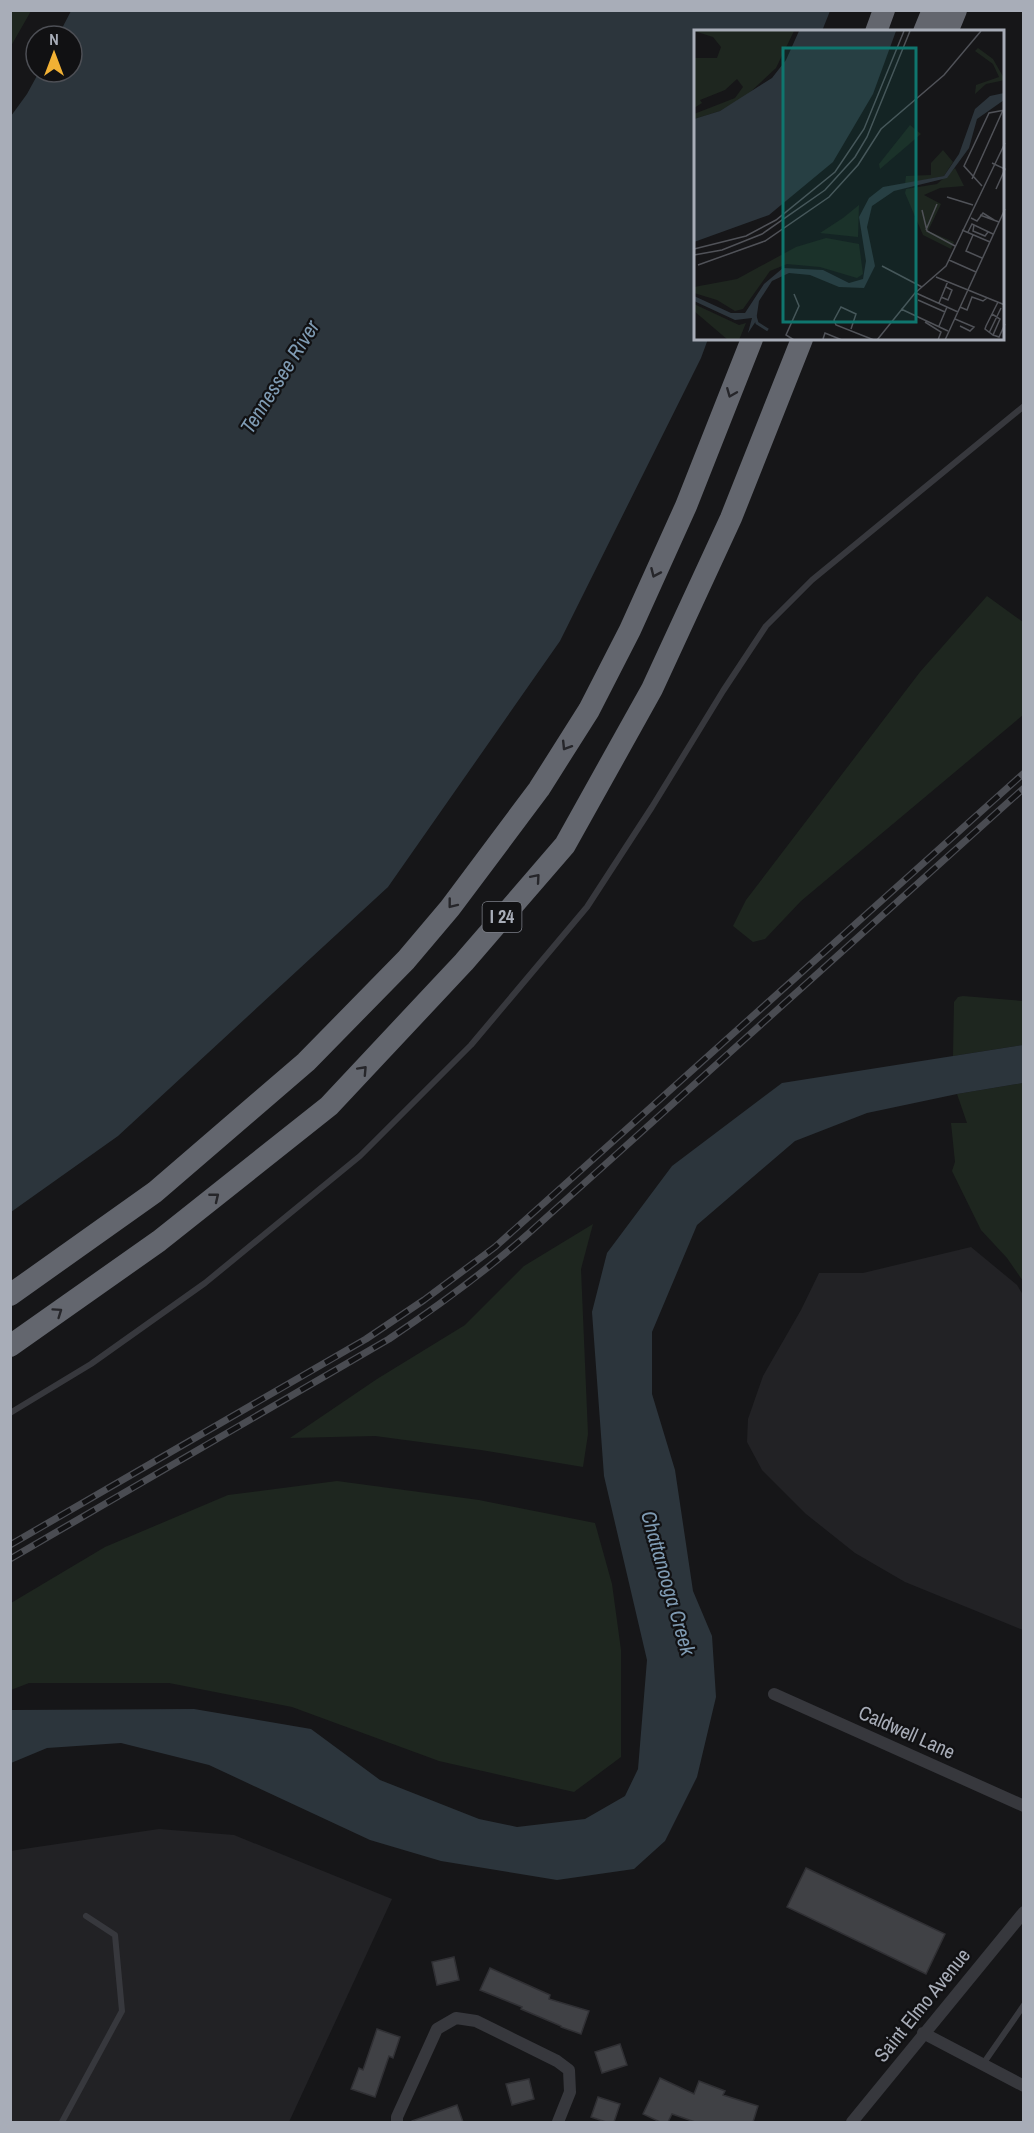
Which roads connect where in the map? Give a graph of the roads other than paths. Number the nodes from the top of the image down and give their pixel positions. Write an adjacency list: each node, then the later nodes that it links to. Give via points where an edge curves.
1 (884, 10): 4 (highway)
2 (933, 10): 5 (highway)
3 (956, 10): 6 (highway)
4 (877, 30)
5 (925, 30)
6 (948, 30)
7 (752, 340): 10 (highway, I 24, one-way to 10, via 686,506 589,710 539,789 450,908 406,960 306,1062 155,1192)
8 (802, 340): 11 (highway, I 24, one-way to 8, via 159,1241 329,1106 464,962 565,845 652,689 730,518)
9 (1023, 406): 12 (lane, via 812,579 766,626 587,907 471,1045 360,1156 204,1283 91,1364)
10 (10, 1295)
11 (10, 1346)
12 (10, 1413)
13 (774, 1694): 14 (street, Caldwell Lane)
14 (1023, 1806)
15 (1023, 1912): 18 (street, Saint Elmo Avenue)
16 (86, 1916): 21 (lane, via 115,1935 122,2011)
17 (1023, 2004): 19 (lane)
18 (923, 2033): 19 (street); 24 (street, Saint Elmo Avenue)
19 (983, 2065): 20 (street)
20 (1023, 2086)
21 (62, 2122)
22 (397, 2122): 23 (street, via 437,2029 456,2018 476,2021 569,2070 570,2092)
23 (558, 2122)
24 (852, 2122)

